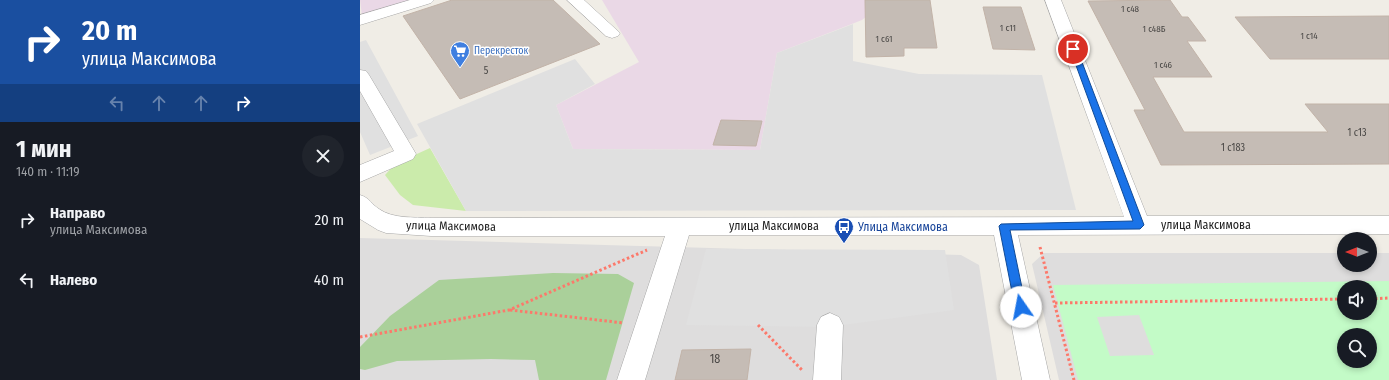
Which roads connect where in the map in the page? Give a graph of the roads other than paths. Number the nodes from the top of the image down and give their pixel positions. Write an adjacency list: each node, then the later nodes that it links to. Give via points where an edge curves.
1 (426, 0): 4 (street)
2 (574, 0): 5 (street)
3 (1053, 0): 11 (street)
4 (360, 20)
5 (612, 33)
6 (360, 76): 7 (street, via 406,154)
7 (360, 174)
8 (360, 203): 10 (street, улица Максимова, via 370,215)
9 (360, 224): 10 (street)
10 (386, 224): 14 (street, улица Максимова, via 431,227)
11 (1140, 225): 12 (street, улица Максимова); 13 (street, улица Максимова)
12 (1389, 225)
13 (1004, 226): 14 (street, улица Максимова); 18 (street)
14 (680, 227): 17 (street)
15 (830, 325): 16 (street)
16 (817, 377)
17 (631, 380)
18 (1036, 380)

